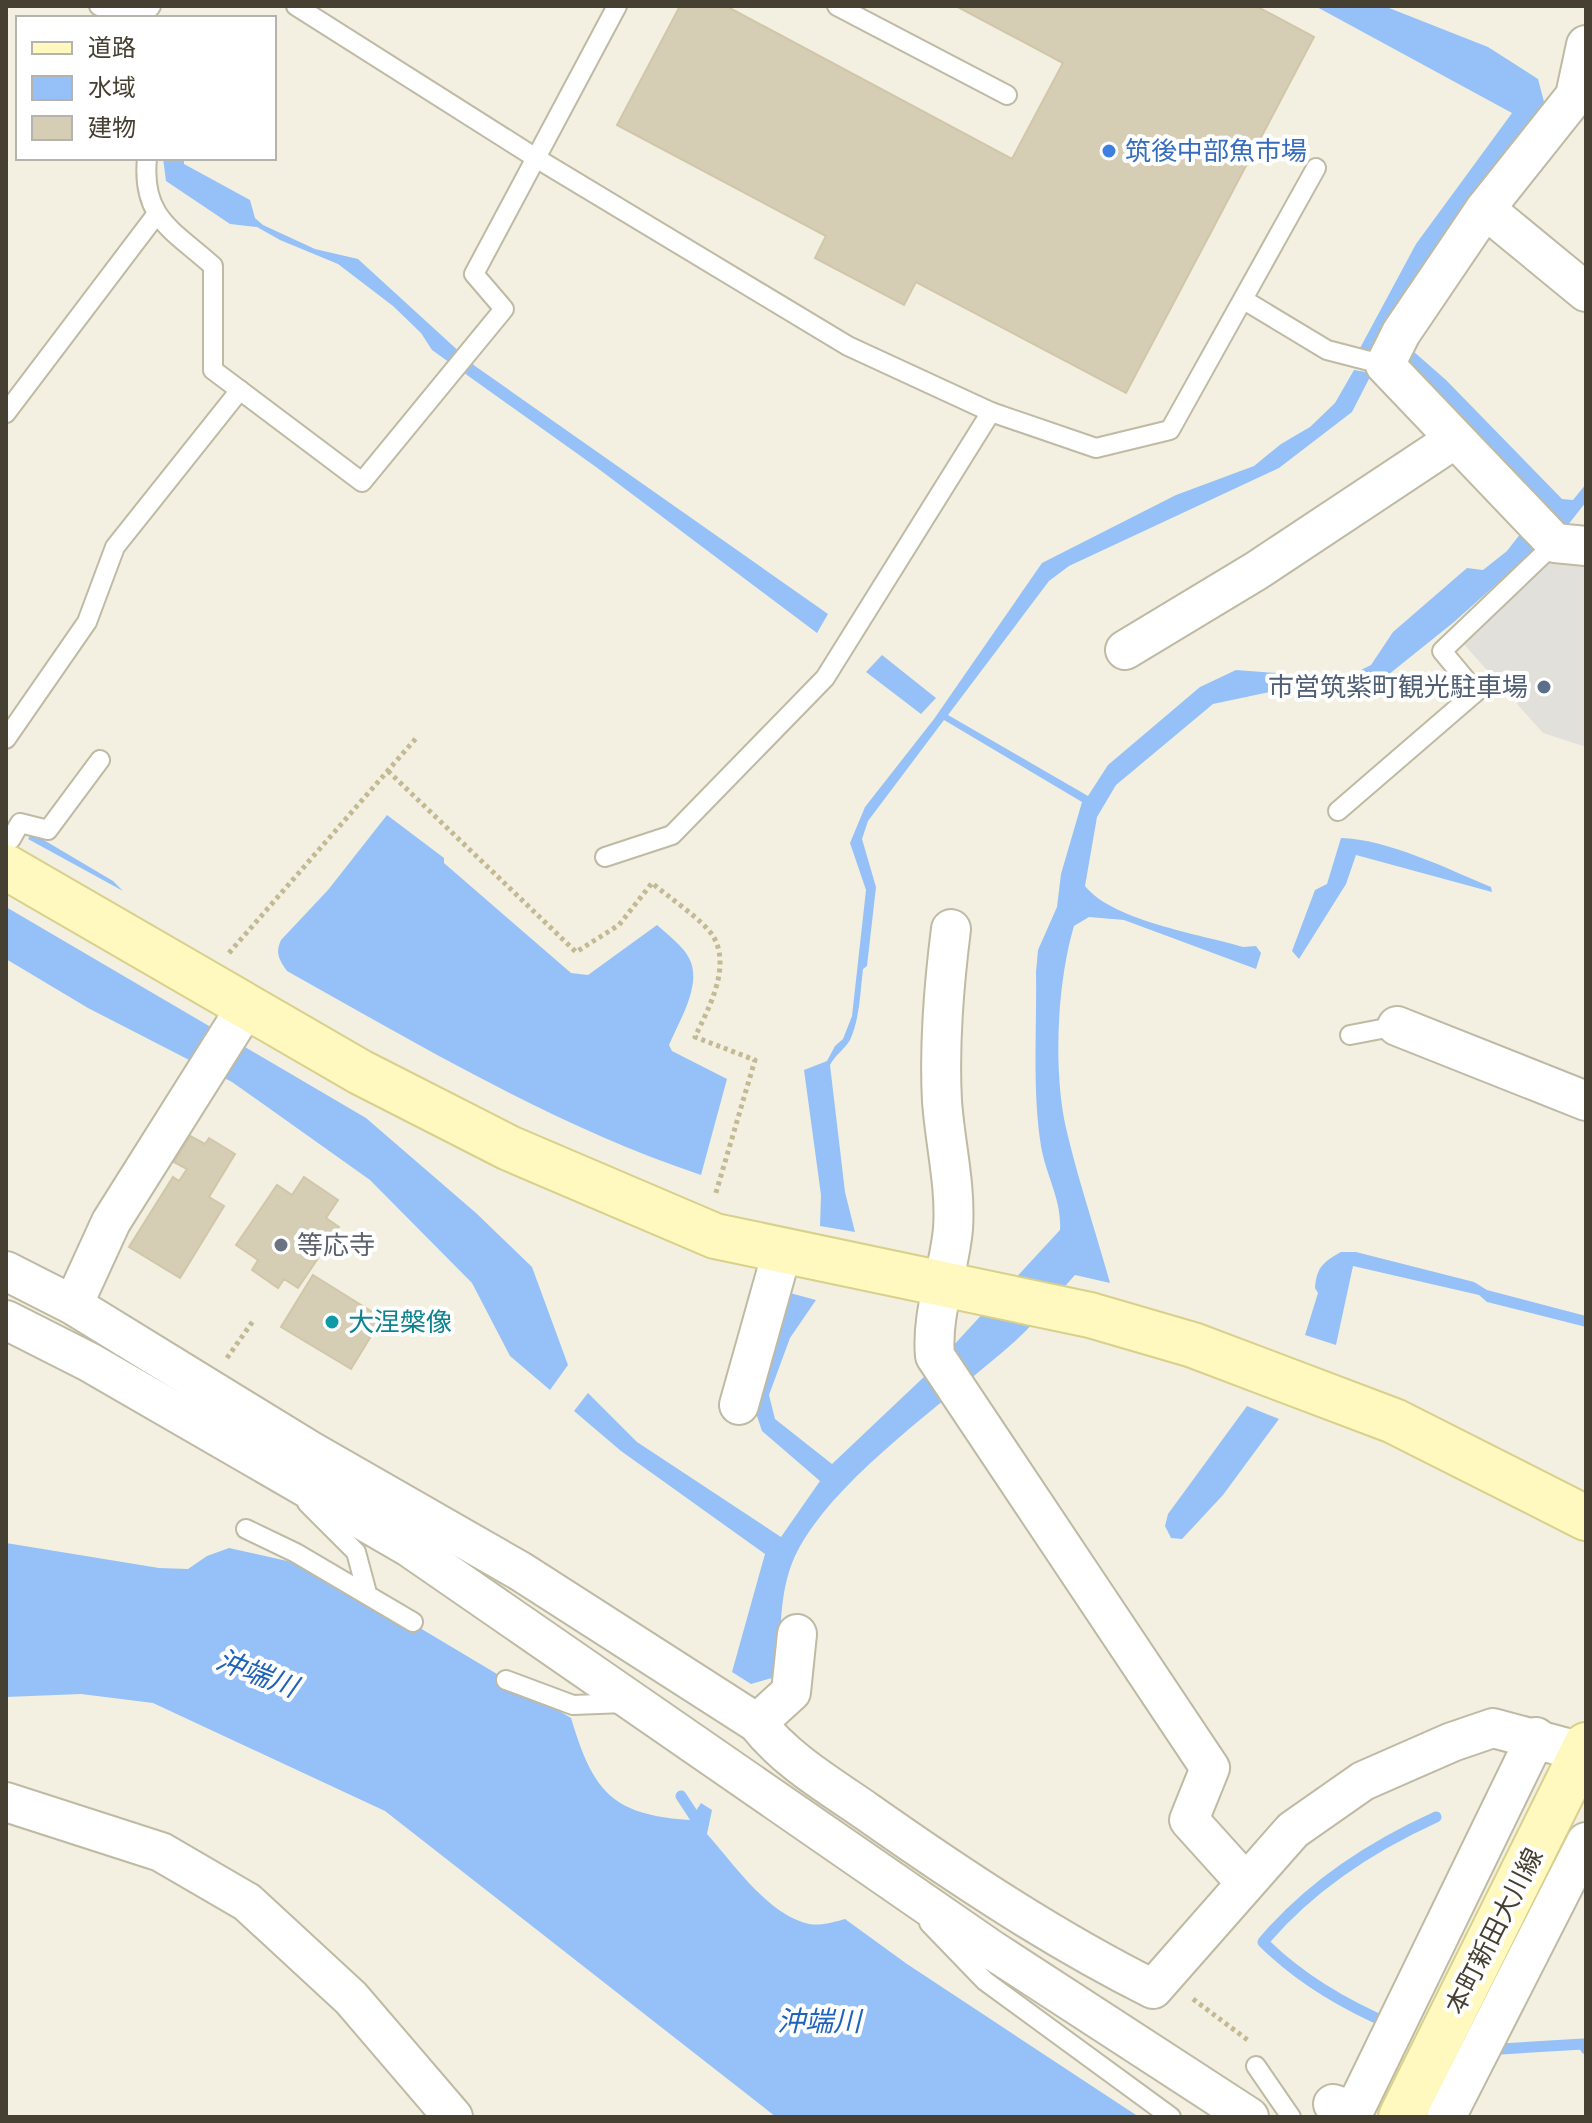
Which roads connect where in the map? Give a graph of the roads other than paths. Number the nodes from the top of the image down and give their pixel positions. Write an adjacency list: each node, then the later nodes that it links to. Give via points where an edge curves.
1 (99, 6): 5 (lane)
2 (296, 6): 8 (lane)
3 (617, 6): 8 (lane)
4 (837, 6): 7 (lane)
5 (135, 16)
6 (1586, 45): 11 (street, via 1575,96)
7 (1007, 95)
8 (536, 158): 16 (lane, via 474,274 504,309 362,482); 17 (lane, via 848,346)
9 (147, 160): 12 (lane, via 144,187)
10 (1316, 168): 14 (lane)
11 (1485, 209): 13 (street); 15 (street, via 1401,333)
12 (156, 215): 16 (lane, via 213,266 213,370); 18 (lane)
13 (1586, 292)
14 (1244, 300): 15 (lane, via 1327,350); 17 (lane, via 1170,430 1096,448)
15 (1369, 361): 19 (street)
16 (240, 390): 22 (lane, via 115,547 87,622)
17 (991, 412): 26 (lane, via 825,678 672,835)
18 (6, 413)
19 (1455, 439): 20 (street); 21 (street, via 1256,571)
20 (1557, 537): 24 (lane, via 1442,651 1476,692)
21 (1125, 650)
22 (6, 739)
23 (100, 760): 25 (lane, via 48,830)
24 (1338, 811)
25 (11, 836): 28 (street, via 207,983)
26 (605, 857)
27 (951, 929): 34 (street, via 942,1101 954,1182)
28 (239, 1019): 32 (street, via 360,1072 509,1148 702,1231); 35 (street, via 111,1222)
29 (1397, 1026): 30 (lane); 31 (street)
30 (1350, 1035)
31 (1586, 1101)
32 (782, 1252): 34 (street); 38 (street)
33 (12, 1275): 35 (street); 37 (street, via 76,1335)
34 (943, 1285): 40 (street, via 1090,1315 1193,1345 1394,1421); 53 (street, via 933,1328 935,1356 1210,1768 1189,1820)
35 (73, 1305): 47 (street, via 520,1571)
36 (6, 1320): 37 (street)
37 (89, 1362): 39 (street)
38 (739, 1405)
39 (271, 1467): 42 (lane, via 356,1552); 46 (street, via 409,1547)
40 (1586, 1518)
41 (246, 1529): 42 (lane)
42 (367, 1593): 43 (lane)
43 (413, 1622)
44 (797, 1634): 47 (street, via 791,1692)
45 (506, 1680): 46 (lane, via 573,1705)
46 (640, 1703): 50 (street)
47 (751, 1719): 50 (street); 56 (street, via 777,1748 932,1858)
48 (1536, 1737): 49 (street); 53 (street, via 1493,1728 1363,1781 1293,1830); 58 (street, via 1357,2105 1348,2109)
49 (1584, 1748): 63 (street, 本町新田大川線)
50 (717, 1759): 54 (street)
51 (6, 1802): 59 (street, via 161,1852 247,1902 351,1998)
52 (1586, 1842): 64 (street)
53 (1245, 1882): 56 (street, via 1153,1989)
54 (931, 1908): 55 (street); 60 (lane, via 929,1925 985,1981)
55 (989, 1948): 56 (street); 61 (street)
56 (1115, 1970)
57 (1256, 2066): 62 (lane)
58 (1333, 2104)
59 (453, 2117)
60 (1171, 2117)
61 (1249, 2117)
62 (1291, 2117)
63 (1401, 2117)
64 (1446, 2117)

